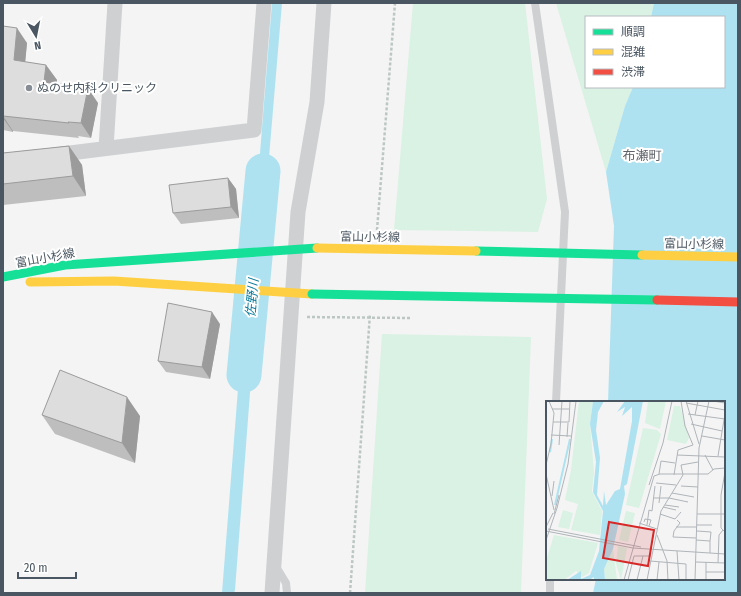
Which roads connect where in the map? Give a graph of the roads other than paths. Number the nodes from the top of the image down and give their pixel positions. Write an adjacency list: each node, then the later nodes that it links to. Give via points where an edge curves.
1 (115, 3): 5 (street)
2 (264, 3): 5 (street, via 254,130)
3 (324, 3): 7 (street, via 317,102 298,212)
4 (535, 3): 13 (lane, via 565,212)
5 (106, 148): 6 (street)
6 (40, 157)
7 (296, 248): 8 (main road, 富山小杉線, bridge); 9 (main road, 富山小杉線, via 65,264); 11 (street)
8 (738, 257)
9 (3, 277)
10 (3, 282): 11 (main road, 富山小杉線, via 114,281)
11 (293, 293): 12 (main road, 富山小杉線, bridge); 14 (street)
12 (738, 302)
13 (556, 401)
14 (275, 565): 16 (street); 17 (lane, via 286,583)
15 (550, 580): 18 (lane)
16 (272, 593)
17 (287, 593)
18 (550, 593)

